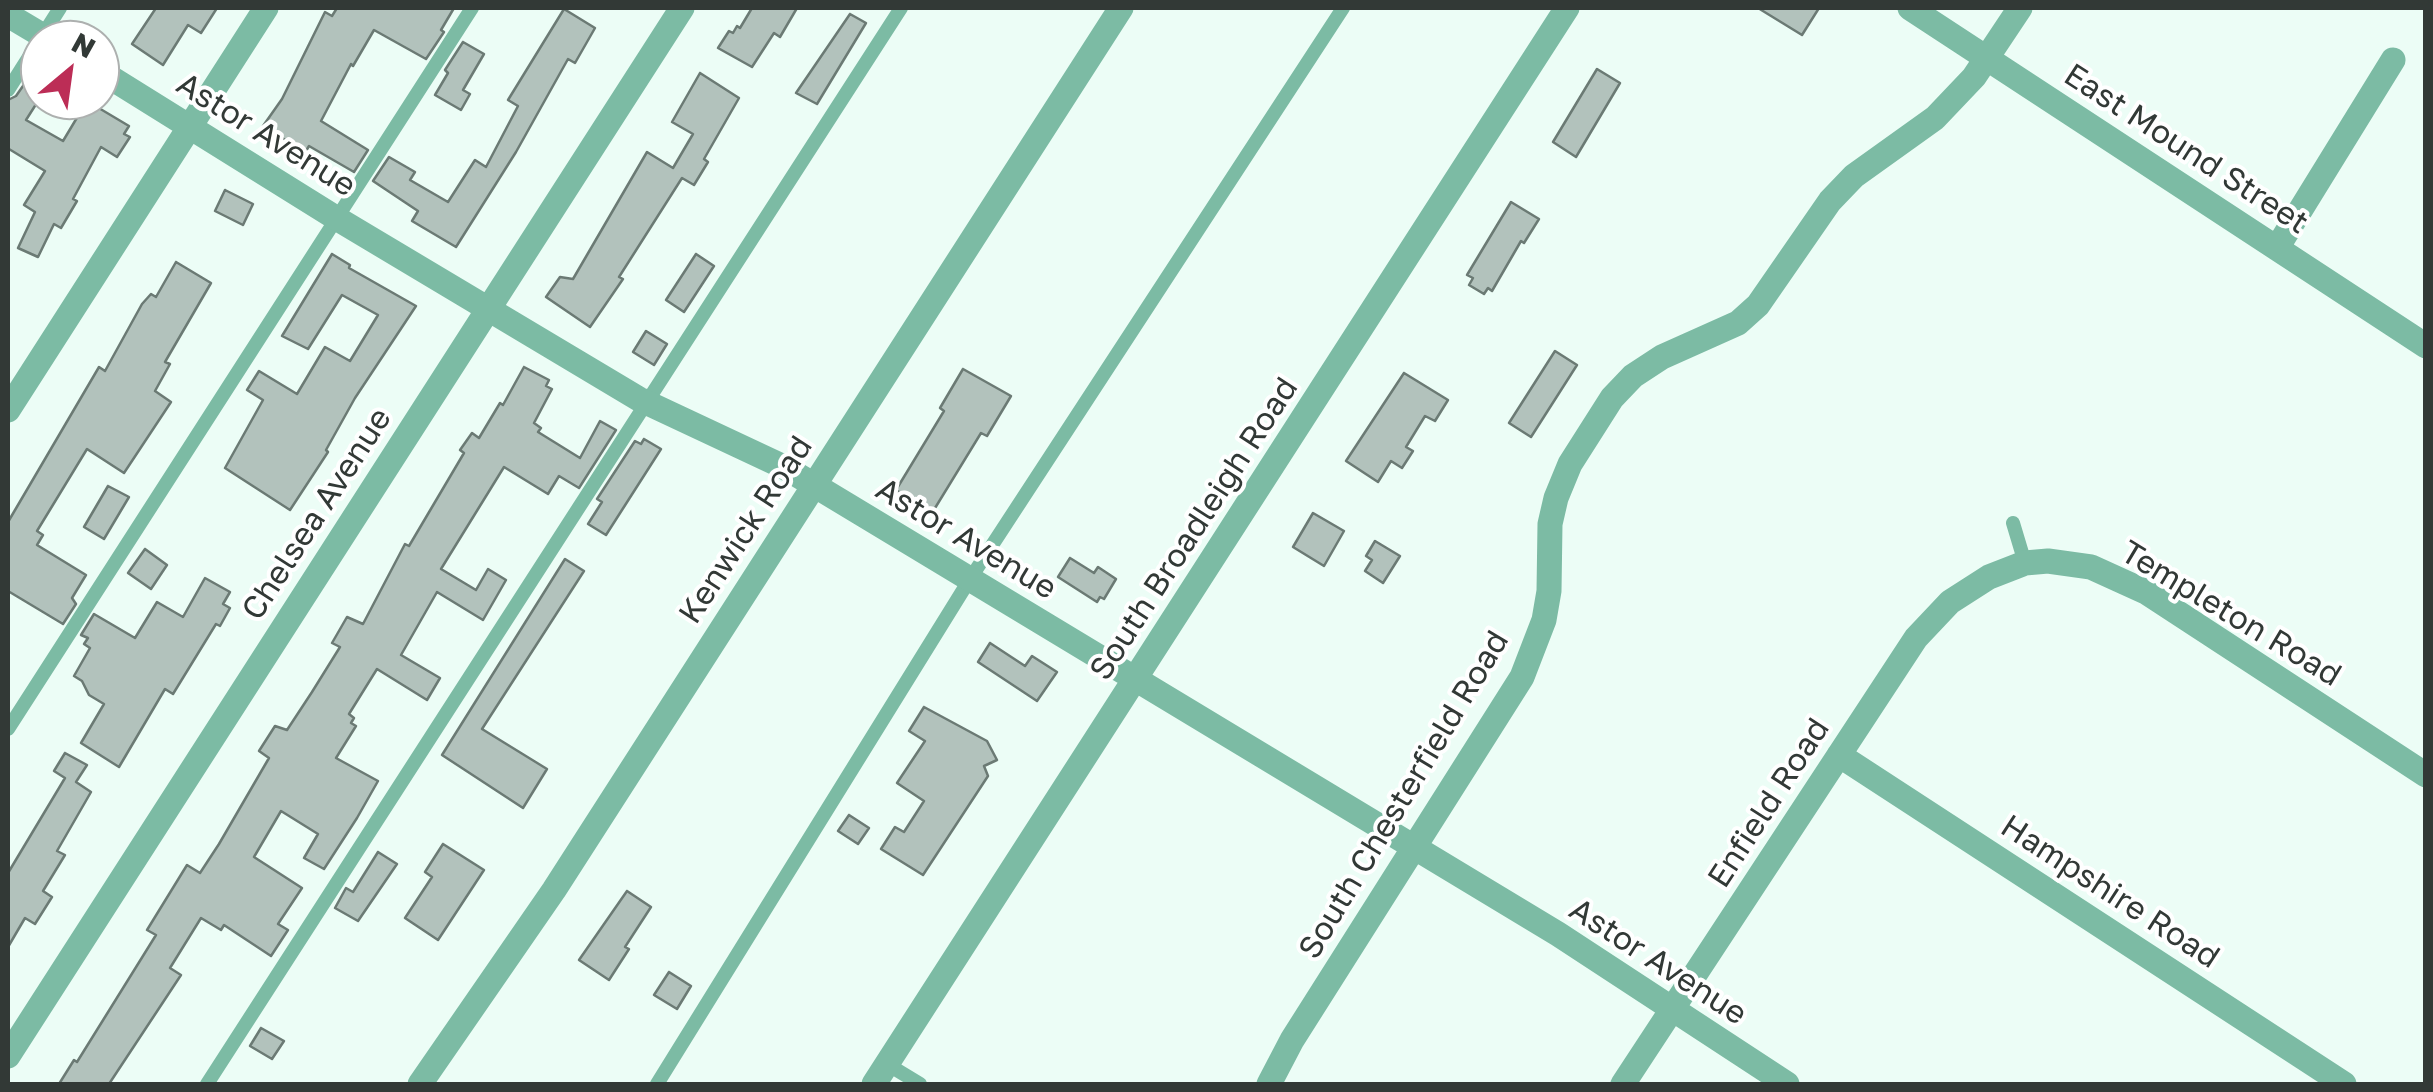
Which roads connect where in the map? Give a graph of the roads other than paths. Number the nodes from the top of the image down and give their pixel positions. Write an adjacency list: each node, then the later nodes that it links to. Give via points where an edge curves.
1 (266, 8): 13 (street)
2 (472, 8): 14 (lane)
3 (682, 8): 16 (street, Chelsea Avenue)
4 (901, 8): 18 (lane)
5 (1120, 8): 20 (street, Kenwick Road)
6 (1343, 8): 24 (lane)
7 (1567, 8): 25 (street, South Broadleigh Road)
8 (1910, 8): 10 (street, East Mound Street)
9 (2020, 8): 10 (street, South Chesterfield Road)
10 (1986, 58): 15 (street, East Mound Street); 29 (street, South Chesterfield Road, via 1935,118 1830,201 1748,314 1662,357 1612,398 1556,498 1535,648)
11 (2393, 60): 15 (street)
12 (120, 83): 13 (street, Astor Avenue)
13 (190, 126): 14 (street, Astor Avenue); 19 (street)
14 (336, 218): 16 (street, Astor Avenue); 26 (lane)
15 (2277, 248): 17 (street, East Mound Street)
16 (489, 308): 18 (street, Astor Avenue); 31 (street, Chelsea Avenue)
17 (2426, 346)
18 (646, 402): 20 (street, Astor Avenue); 33 (lane)
19 (8, 410)
20 (814, 485): 24 (street, Astor Avenue); 34 (street, Kenwick Road, via 554,890)
21 (2013, 522): 22 (lane)
22 (2026, 563): 23 (street, Templeton Road); 28 (street, Templeton Road, via 2081,565 2146,592)
23 (1990, 577): 27 (street, Enfield Road, via 1924,628)
24 (970, 579): 25 (street, Astor Avenue); 35 (lane)
25 (1136, 679): 29 (street, Astor Avenue); 32 (street, South Broadleigh Road)
26 (8, 729)
27 (1839, 754): 30 (street, Enfield Road); 40 (street, Hampshire Road)
28 (2426, 775)
29 (1414, 847): 30 (street, Astor Avenue); 37 (street, South Chesterfield Road)
30 (1673, 1010): 38 (street, Enfield Road); 39 (street, Astor Avenue)
31 (8, 1056)
32 (881, 1074): 36 (lane)
33 (206, 1084)
34 (420, 1084)
35 (657, 1084)
36 (920, 1084)
37 (1269, 1084)
38 (1623, 1084)
39 (1787, 1084)
40 (2344, 1084)

